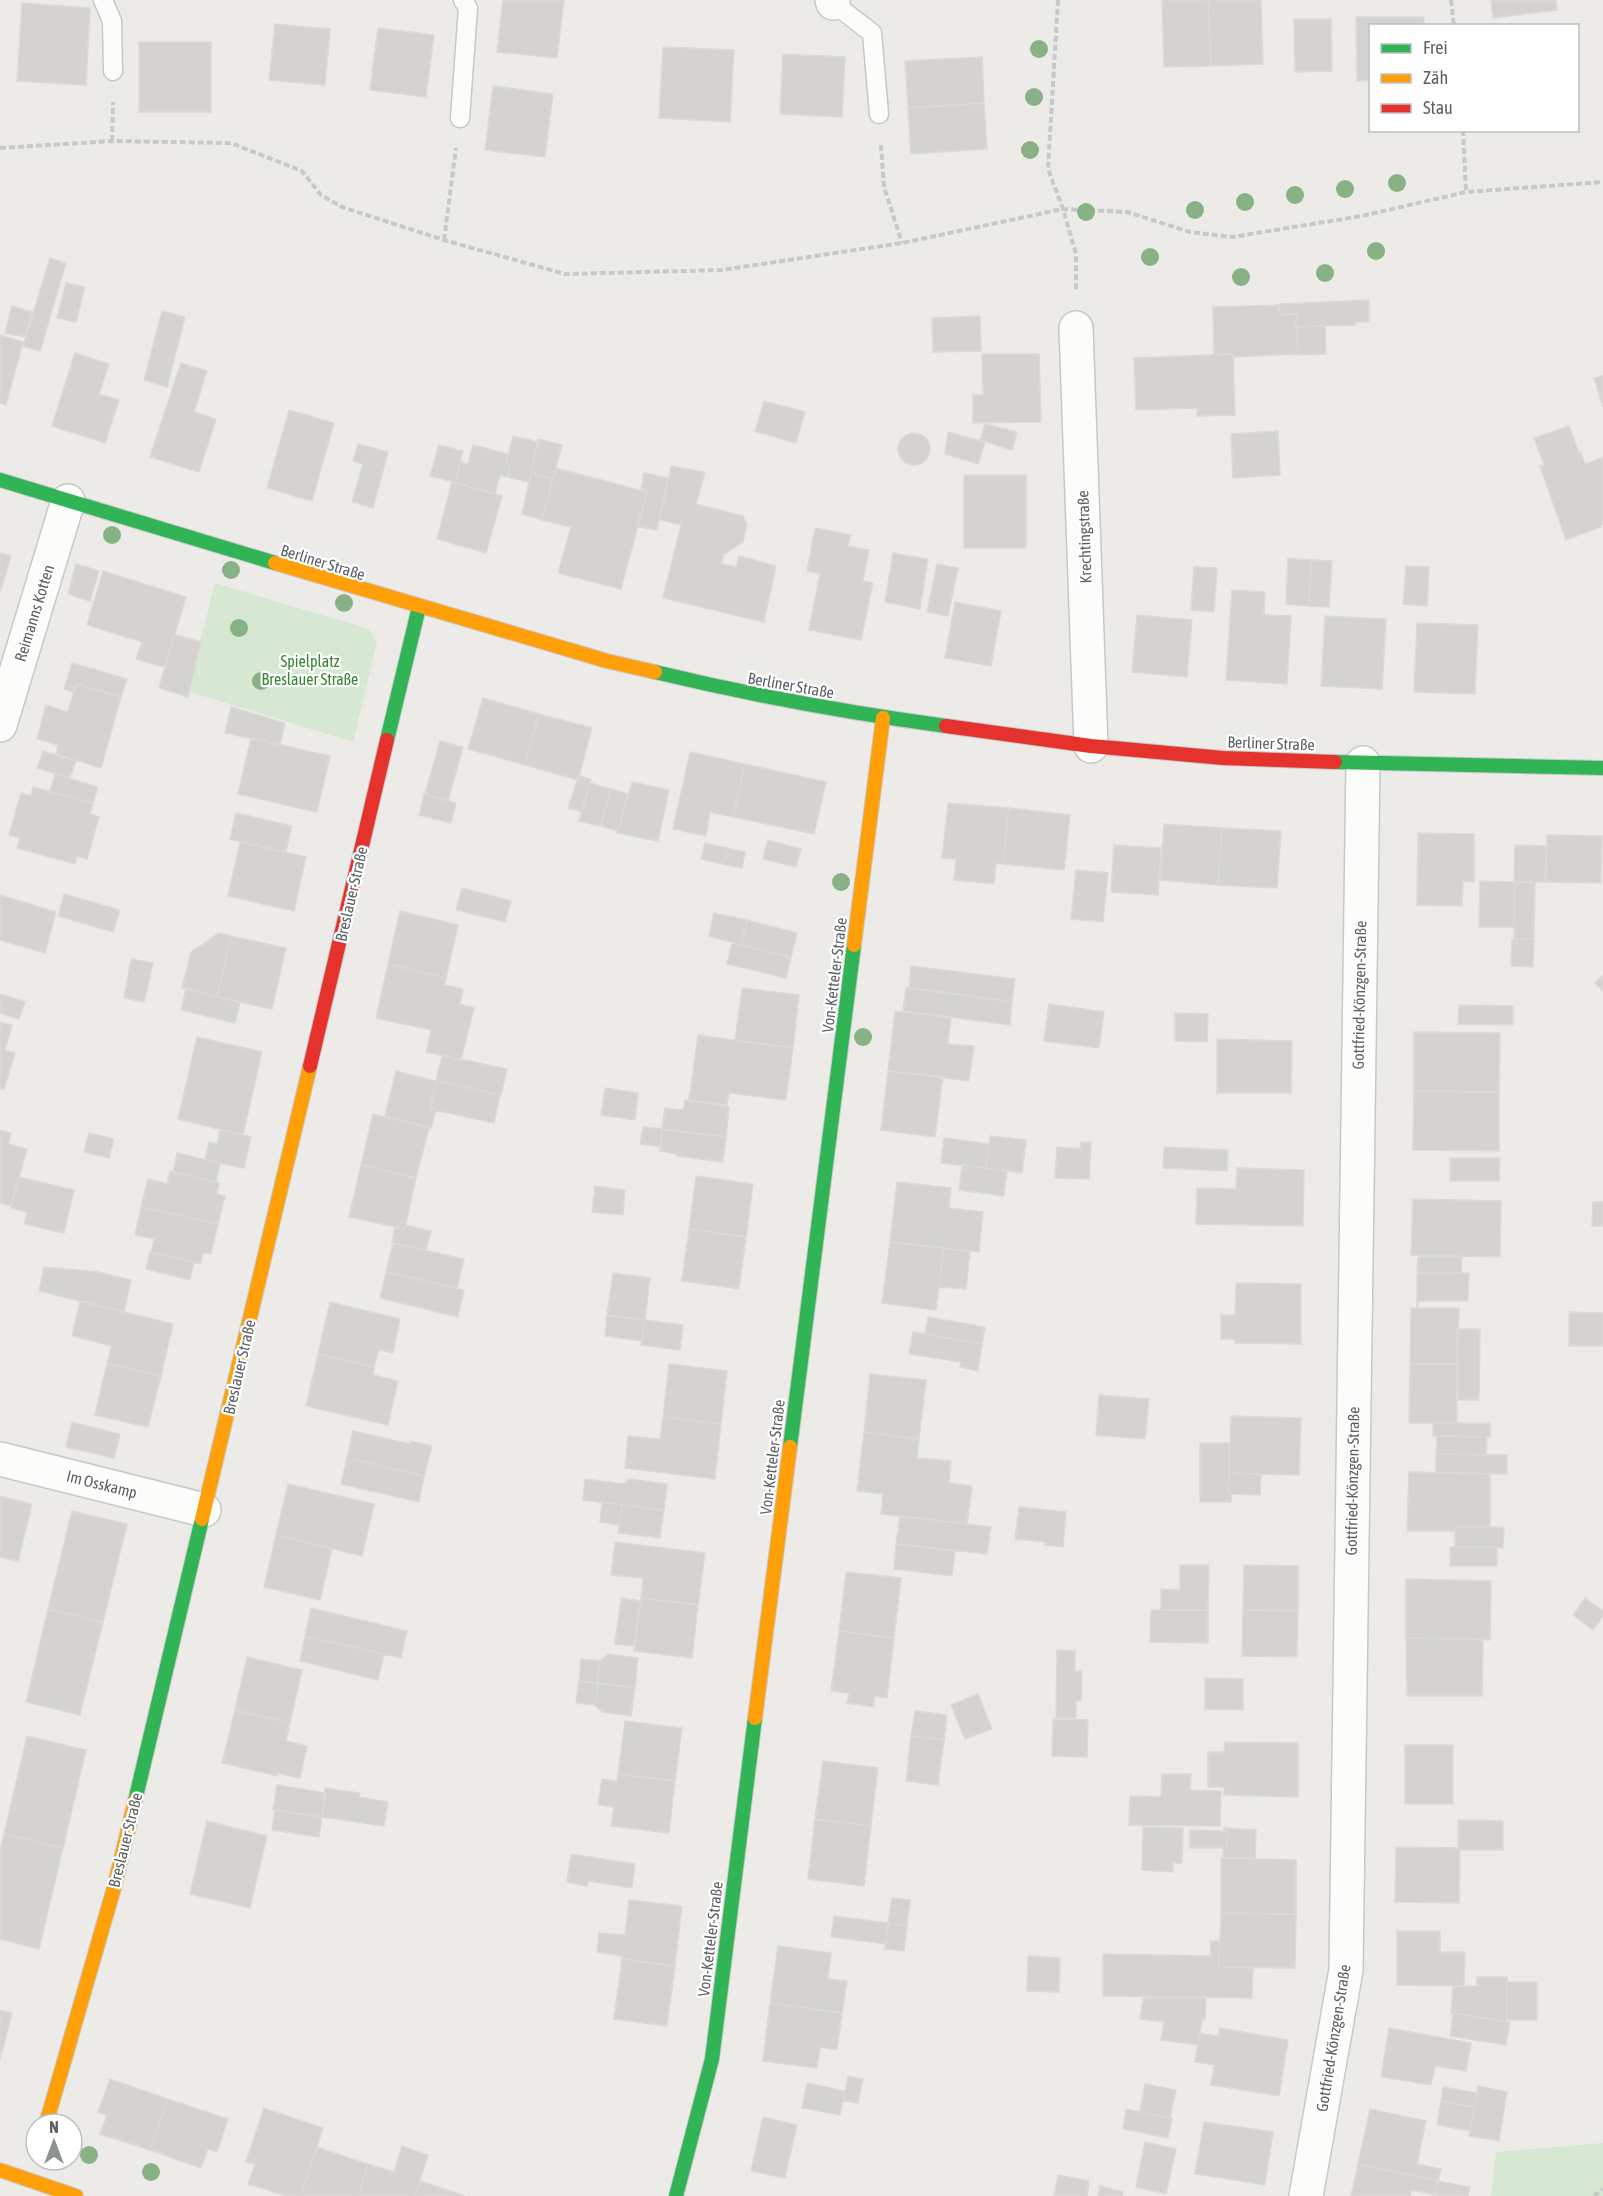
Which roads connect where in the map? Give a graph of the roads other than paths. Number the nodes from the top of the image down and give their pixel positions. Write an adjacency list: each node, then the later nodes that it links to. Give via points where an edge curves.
1 (103, 0): 4 (lane, via 112,21)
2 (463, 0): 6 (lane, via 468,8)
3 (832, 2): 5 (lane, via 872,33)
4 (113, 71)
5 (879, 114)
6 (460, 118)
7 (1076, 328): 13 (street, Krechtingstraße)
8 (0, 480): 9 (street, Berliner Straße)
9 (68, 501): 10 (street, Berliner Straße); 12 (street, Reimanns Kotten)
10 (419, 607): 11 (street, Berliner Straße, via 607,661 742,693); 17 (street, Breslauer Straße)
11 (883, 718): 13 (street, Berliner Straße); 21 (street, Von-Ketteler-Straße, via 712,2059)
12 (0, 725)
13 (1091, 746): 14 (street, Berliner Straße, via 1223,758)
14 (1363, 763): 15 (street, Berliner Straße); 22 (street, Gottfried-Könzgen-Straße, via 1346,1970)
15 (1603, 768)
16 (0, 1459): 17 (street, Im Osskamp)
17 (204, 1510): 18 (street, Breslauer Straße, via 114,1888)
18 (49, 2112)
19 (23, 2177): 20 (street)
20 (76, 2196)
21 (676, 2196)
22 (1306, 2196)

